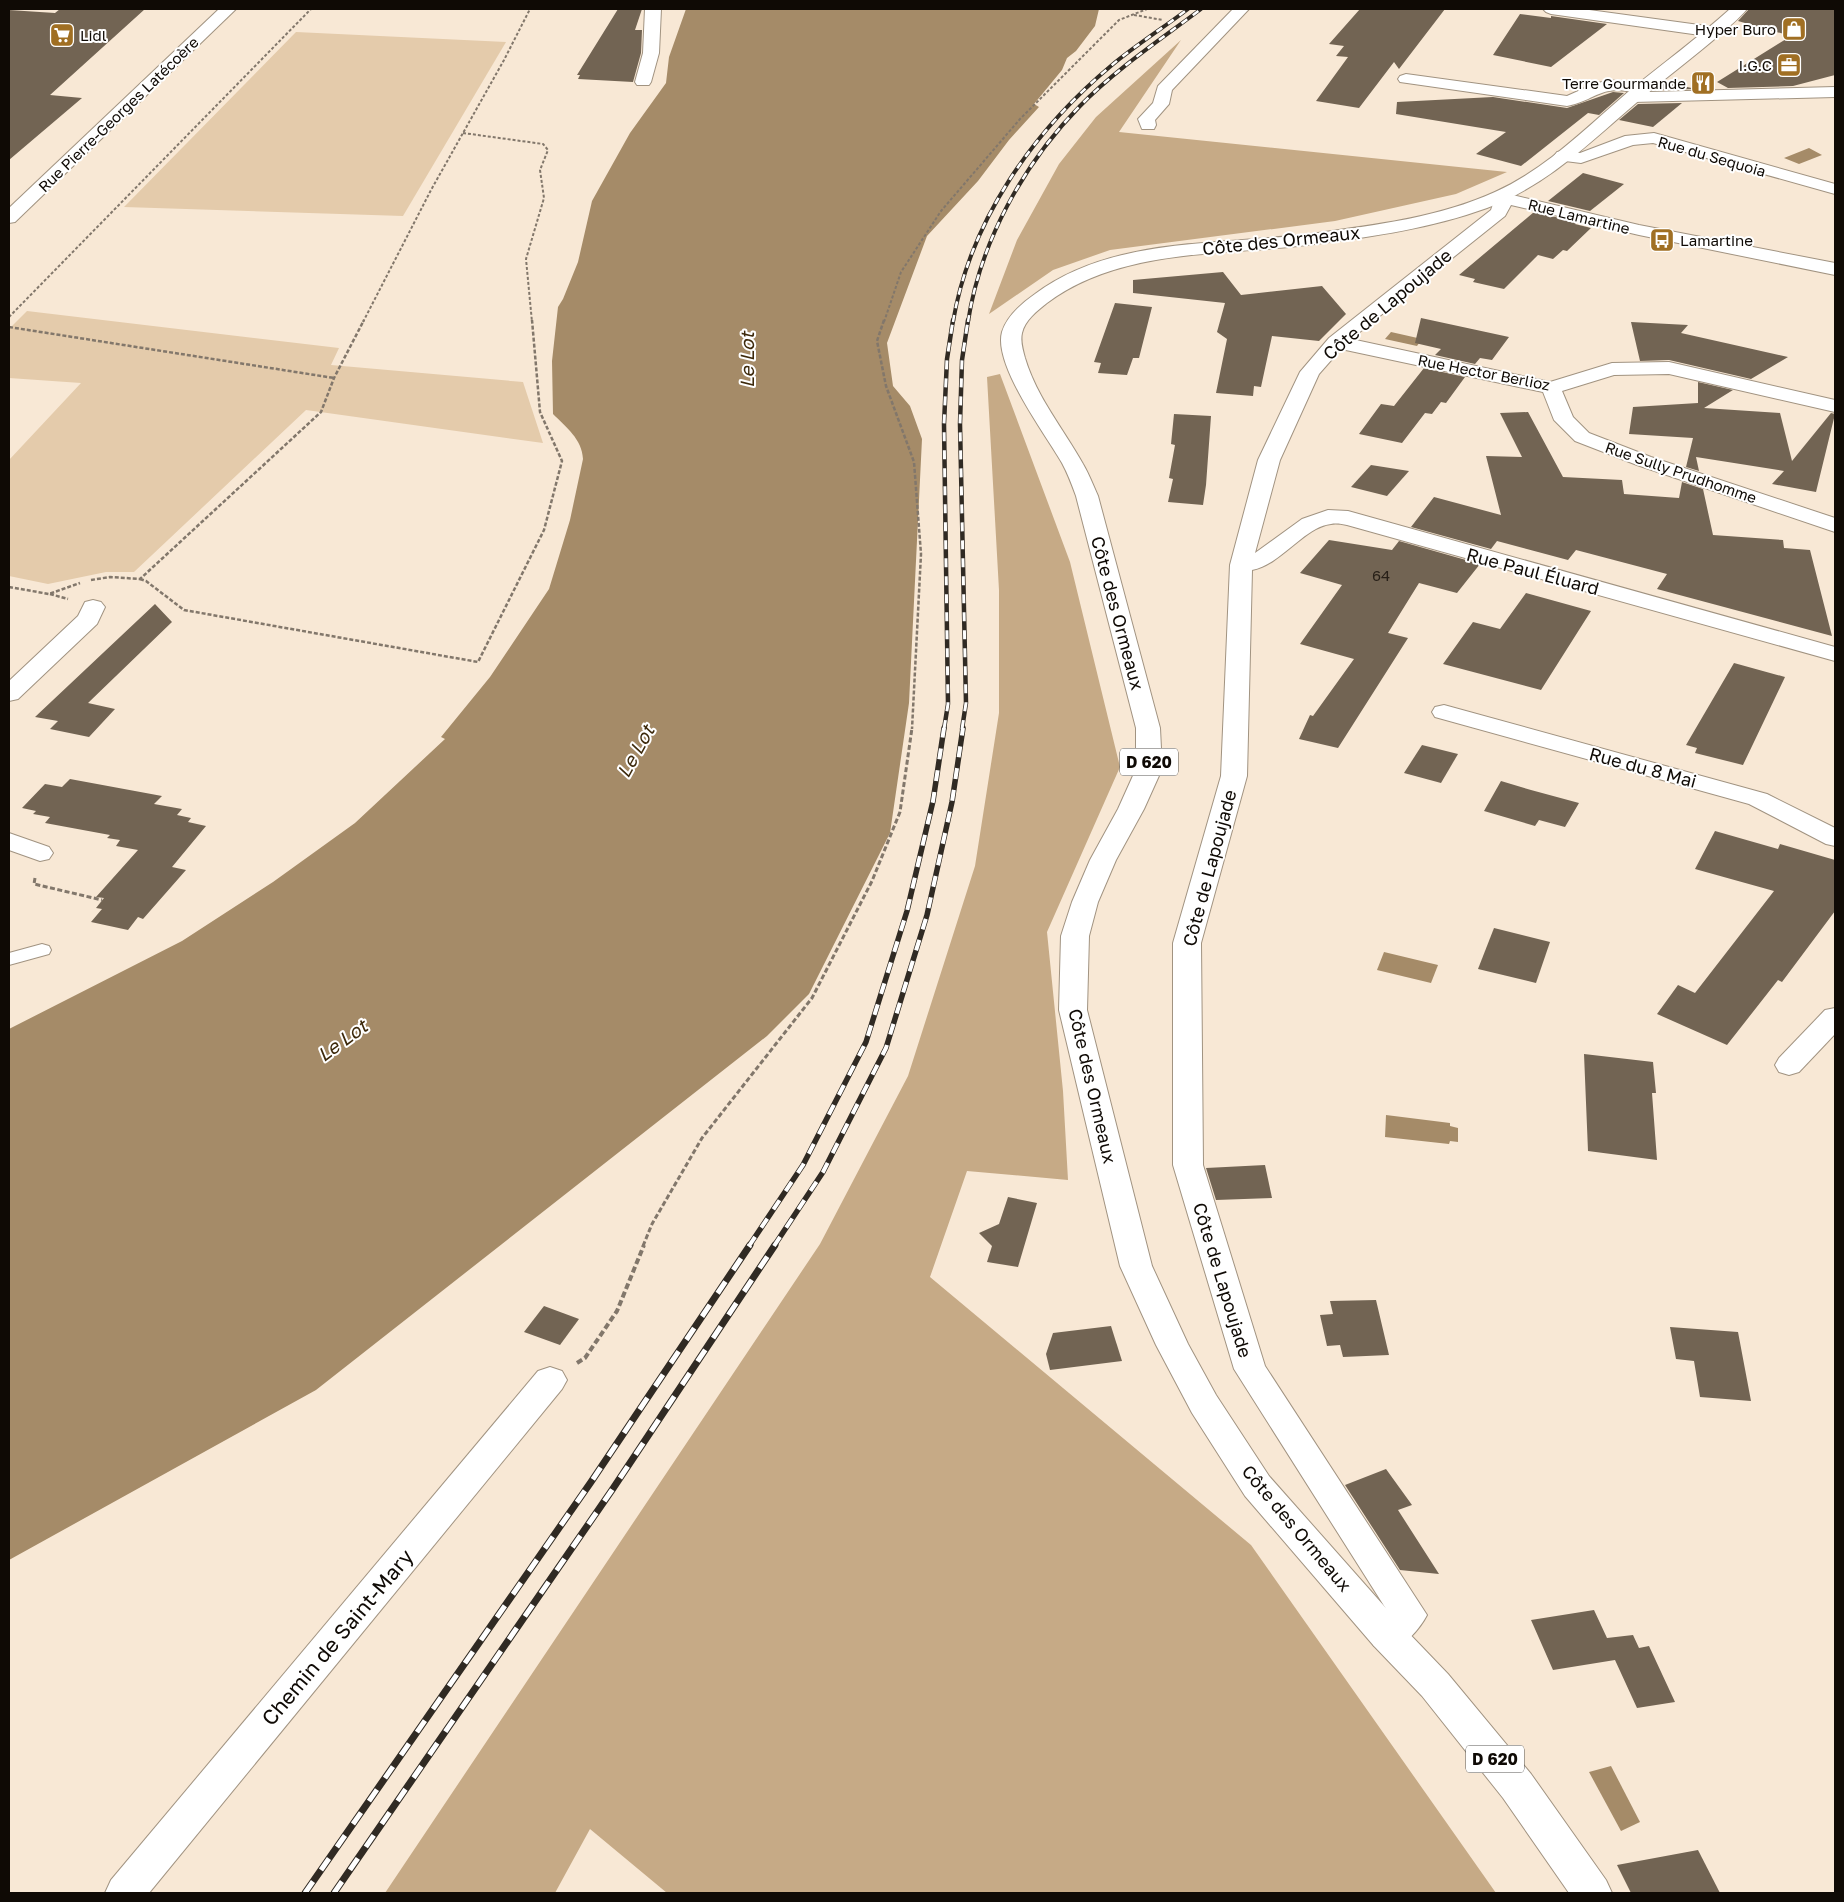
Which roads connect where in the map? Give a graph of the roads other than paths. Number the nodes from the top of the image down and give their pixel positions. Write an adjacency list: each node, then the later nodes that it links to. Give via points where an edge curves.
1 (228, 9): 15 (street, Rue Pierre-Georges Latécoère)
2 (653, 9): 8 (street, via 651,53)
3 (1241, 9): 11 (street, via 1164,90 1161,104 1146,119)
4 (1551, 9): 6 (street)
5 (1739, 9): 6 (street, Côte des Ormeaux / D 620)
6 (1714, 32): 10 (street, Côte des Ormeaux / D 620)
7 (1406, 79): 10 (street, via 1567,101 1611,84)
8 (643, 82)
9 (1835, 92): 10 (street)
10 (1638, 93): 12 (street, Côte des Ormeaux / D 620)
11 (1148, 125)
12 (1562, 156): 13 (street, Rue du Sequoia, via 1582,158 1631,140 1654,138); 14 (street, Côte des Ormeaux / D 620, via 1527,183)
13 (1834, 189)
14 (1500, 197): 16 (street, Rue Lamartine, via 1639,230); 17 (street, Côte de Lapoujade, via 1499,212); 34 (street, Côte des Ormeaux / D 620, via 1421,220 1364,231 1178,252 1111,264 1070,279 1042,295 1018,318 1011,338 1016,362 1033,402 1074,466 1087,496 1148,728 1149,769 1103,860 1078,928 1073,1010 1136,1266 1194,1387 1257,1486)
15 (9, 218)
16 (1835, 269)
17 (1336, 342): 18 (street, Rue Hector Berlioz); 21 (street, Côte de Lapoujade, via 1310,372 1269,460)
18 (1551, 388): 19 (street, Rue Hector Berlioz, via 1612,369 1669,368); 20 (street, Rue Sully Prudhomme, via 1564,420 1582,437)
19 (1835, 406)
20 (1835, 525)
21 (1241, 565): 23 (street, Rue Paul Éluard, via 1257,562 1310,524 1328,516 1348,518); 34 (street, Côte de Lapoujade, via 1234,776 1186,943 1188,1165 1250,1369 1410,1616)
22 (93, 607): 24 (street, via 89,619)
23 (1835, 654)
24 (9, 694)
25 (1444, 712): 26 (street, Rue du 8 Mai, via 1758,799)
26 (1835, 838)
27 (9, 841): 28 (street)
28 (40, 853)
29 (42, 950): 30 (lane)
30 (9, 959)
31 (1835, 1017): 32 (street)
32 (1789, 1065)
33 (550, 1380): 35 (street, Chemin de Saint-Mary)
34 (1387, 1634): 36 (street, D 620, via 1435,1685 1518,1786)
35 (125, 1893)
36 (1592, 1893)

